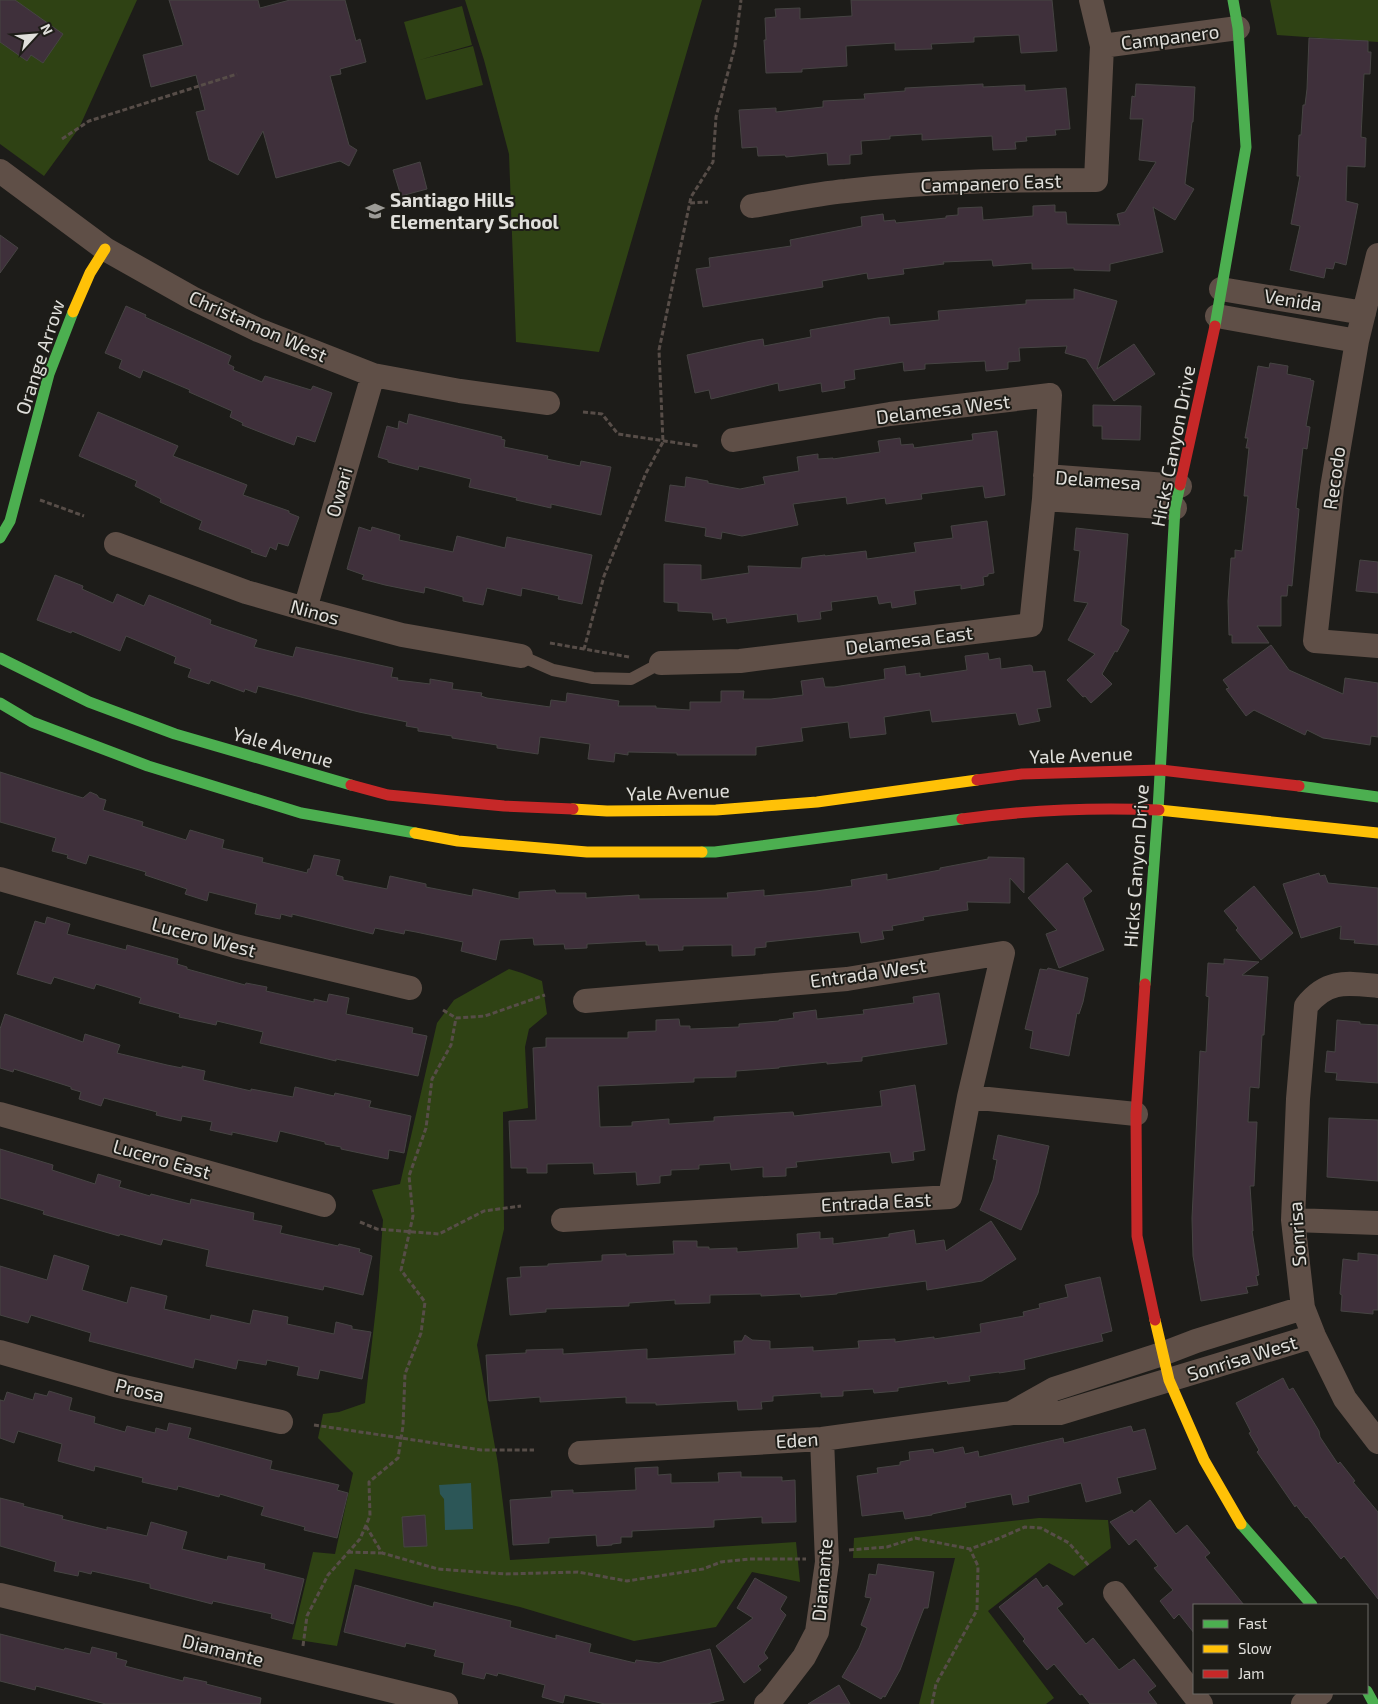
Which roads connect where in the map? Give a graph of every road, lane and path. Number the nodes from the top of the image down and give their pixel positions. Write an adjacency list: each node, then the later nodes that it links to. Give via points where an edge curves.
1 (741, 0): 10 (path, via 735,46 716,117 714,162)
2 (1091, 0): 5 (street)
3 (1233, 0): 4 (main road, Hicks Canyon Drive)
4 (1238, 28): 5 (street, Campanero); 14 (main road, Hicks Canyon Drive, via 1246,147)
5 (1102, 46): 11 (street, Campanero East, via 1096,180 937,183 845,191)
6 (237, 74): 7 (path, via 89,121)
7 (62, 139)
8 (0, 171): 12 (street, Christamon West)
9 (708, 202): 10 (path)
10 (690, 203): 24 (path, via 660,350)
11 (752, 206)
12 (106, 249): 20 (street, Christamon West, via 192,298 258,330); 30 (main road, Orange Arrow, via 78,298 49,374 10,521)
13 (1378, 255): 16 (street, Recodo)
14 (1221, 289): 15 (street, Venida); 17 (main road, Hicks Canyon Drive)
15 (1314, 304): 16 (street, Venida); 18 (street)
16 (1364, 313): 19 (street, Recodo)
17 (1217, 316): 18 (street, Venida); 27 (main road, Hicks Canyon Drive)
18 (1307, 332): 19 (street, Venida)
19 (1357, 341): 34 (street, Recodo, via 1332,488 1315,641)
20 (373, 375): 21 (street, Christamon West); 32 (street, Owari)
21 (548, 403)
22 (583, 412): 24 (path, via 602,414 618,434)
23 (733, 440): 26 (street, Delamesa West, via 890,414 1050,395)
24 (663, 442): 25 (path); 35 (path, via 646,473 604,576)
25 (698, 446)
26 (1044, 488): 27 (street, Delamesa); 39 (street, Delamesa East, via 1031,625 740,661)
27 (1178, 497): 41 (main road, Hicks Canyon Drive)
28 (40, 500): 29 (path)
29 (84, 516)
30 (0, 538)
31 (116, 544): 32 (street, Ninos)
32 (305, 610): 36 (street, Ninos, via 402,635)
33 (550, 643): 35 (path)
34 (1378, 646)
35 (584, 649): 37 (path)
36 (521, 656): 39 (lane, via 553,670 593,678 631,679)
37 (629, 657)
38 (0, 658): 41 (main road, Yale Avenue, via 89,702 175,734 388,795 504,806 607,811 716,810 817,802 1022,774)
39 (661, 663)
40 (0, 703): 43 (main road, via 32,722 148,766 301,813 458,841 587,852 715,852 996,814 1080,808)
41 (1161, 770): 42 (main road, Yale Avenue); 43 (main road, Hicks Canyon Drive)
42 (1378, 797)
43 (1158, 810): 44 (main road); 54 (main road, Hicks Canyon Drive)
44 (1378, 833)
45 (0, 878): 47 (street, Lucero West, via 235,946)
46 (1378, 986): 58 (street, Sonrisa, via 1336,984 1313,996 1306,1006)
47 (410, 988)
48 (545, 996): 51 (path, via 485,1016)
49 (585, 1000): 52 (street, Entrada West, via 847,979 1004,953)
50 (443, 1010): 51 (path)
51 (456, 1018): 61 (path, via 451,1046 432,1079 426,1128 409,1176 413,1216)
52 (970, 1097): 54 (street); 57 (street, Entrada East, via 950,1197)
53 (0, 1114): 55 (street, Lucero East)
54 (1136, 1114): 65 (main road, Hicks Canyon Drive, via 1137,1236)
55 (324, 1205)
56 (521, 1206): 61 (path, via 484,1211 439,1234)
57 (563, 1220)
58 (1293, 1220): 60 (street); 62 (street, Sonrisa)
59 (360, 1222): 61 (path, via 377,1229)
60 (1378, 1223)
61 (410, 1230): 70 (path, via 401,1270 425,1302 421,1333 405,1374)
62 (1303, 1308): 63 (street, Sonrisa); 65 (street, Sonrisa West)
63 (1314, 1336): 66 (street, Sonrisa West); 72 (street, Sonrisa, via 1346,1400)
64 (0, 1352): 68 (street, Prosa, via 115,1385)
65 (1162, 1354): 66 (main road, Hicks Canyon Drive); 67 (street, Eden, via 1054,1390)
66 (1169, 1380): 67 (street, Eden, via 1060,1413); 84 (main road, Hicks Canyon Drive, via 1204,1460 1242,1524)
67 (1012, 1413): 71 (street, Eden)
68 (281, 1422)
69 (314, 1425): 70 (path)
70 (402, 1439): 73 (path, via 481,1450); 75 (path, via 398,1458 369,1482 370,1516)
71 (822, 1439): 74 (street, Eden); 91 (street, Diamante, via 827,1562 817,1632 804,1657)
72 (1378, 1442)
73 (534, 1450)
74 (580, 1453)
75 (366, 1526): 78 (path); 79 (path)
76 (970, 1549): 77 (path, via 915,1538 887,1547); 81 (path, via 1025,1527 1041,1528 1069,1544); 92 (path, via 978,1566 977,1610 936,1684)
77 (850, 1550)
78 (348, 1552): 79 (path); 85 (path, via 328,1575 307,1616)
79 (382, 1553): 80 (path, via 438,1569 505,1574 578,1572 627,1581 703,1569 722,1562)
80 (809, 1559)
81 (1088, 1566)
82 (1115, 1593): 87 (street)
83 (0, 1595): 90 (street, Diamante)
84 (1311, 1604)
85 (303, 1646)
86 (1368, 1693): 95 (main road)
87 (1193, 1694)
88 (1193, 1694): 93 (street)
89 (1319, 1694): 94 (street)
90 (446, 1704)
91 (766, 1704)
92 (932, 1704)
93 (1201, 1704)
94 (1303, 1704)
95 (1374, 1704)

